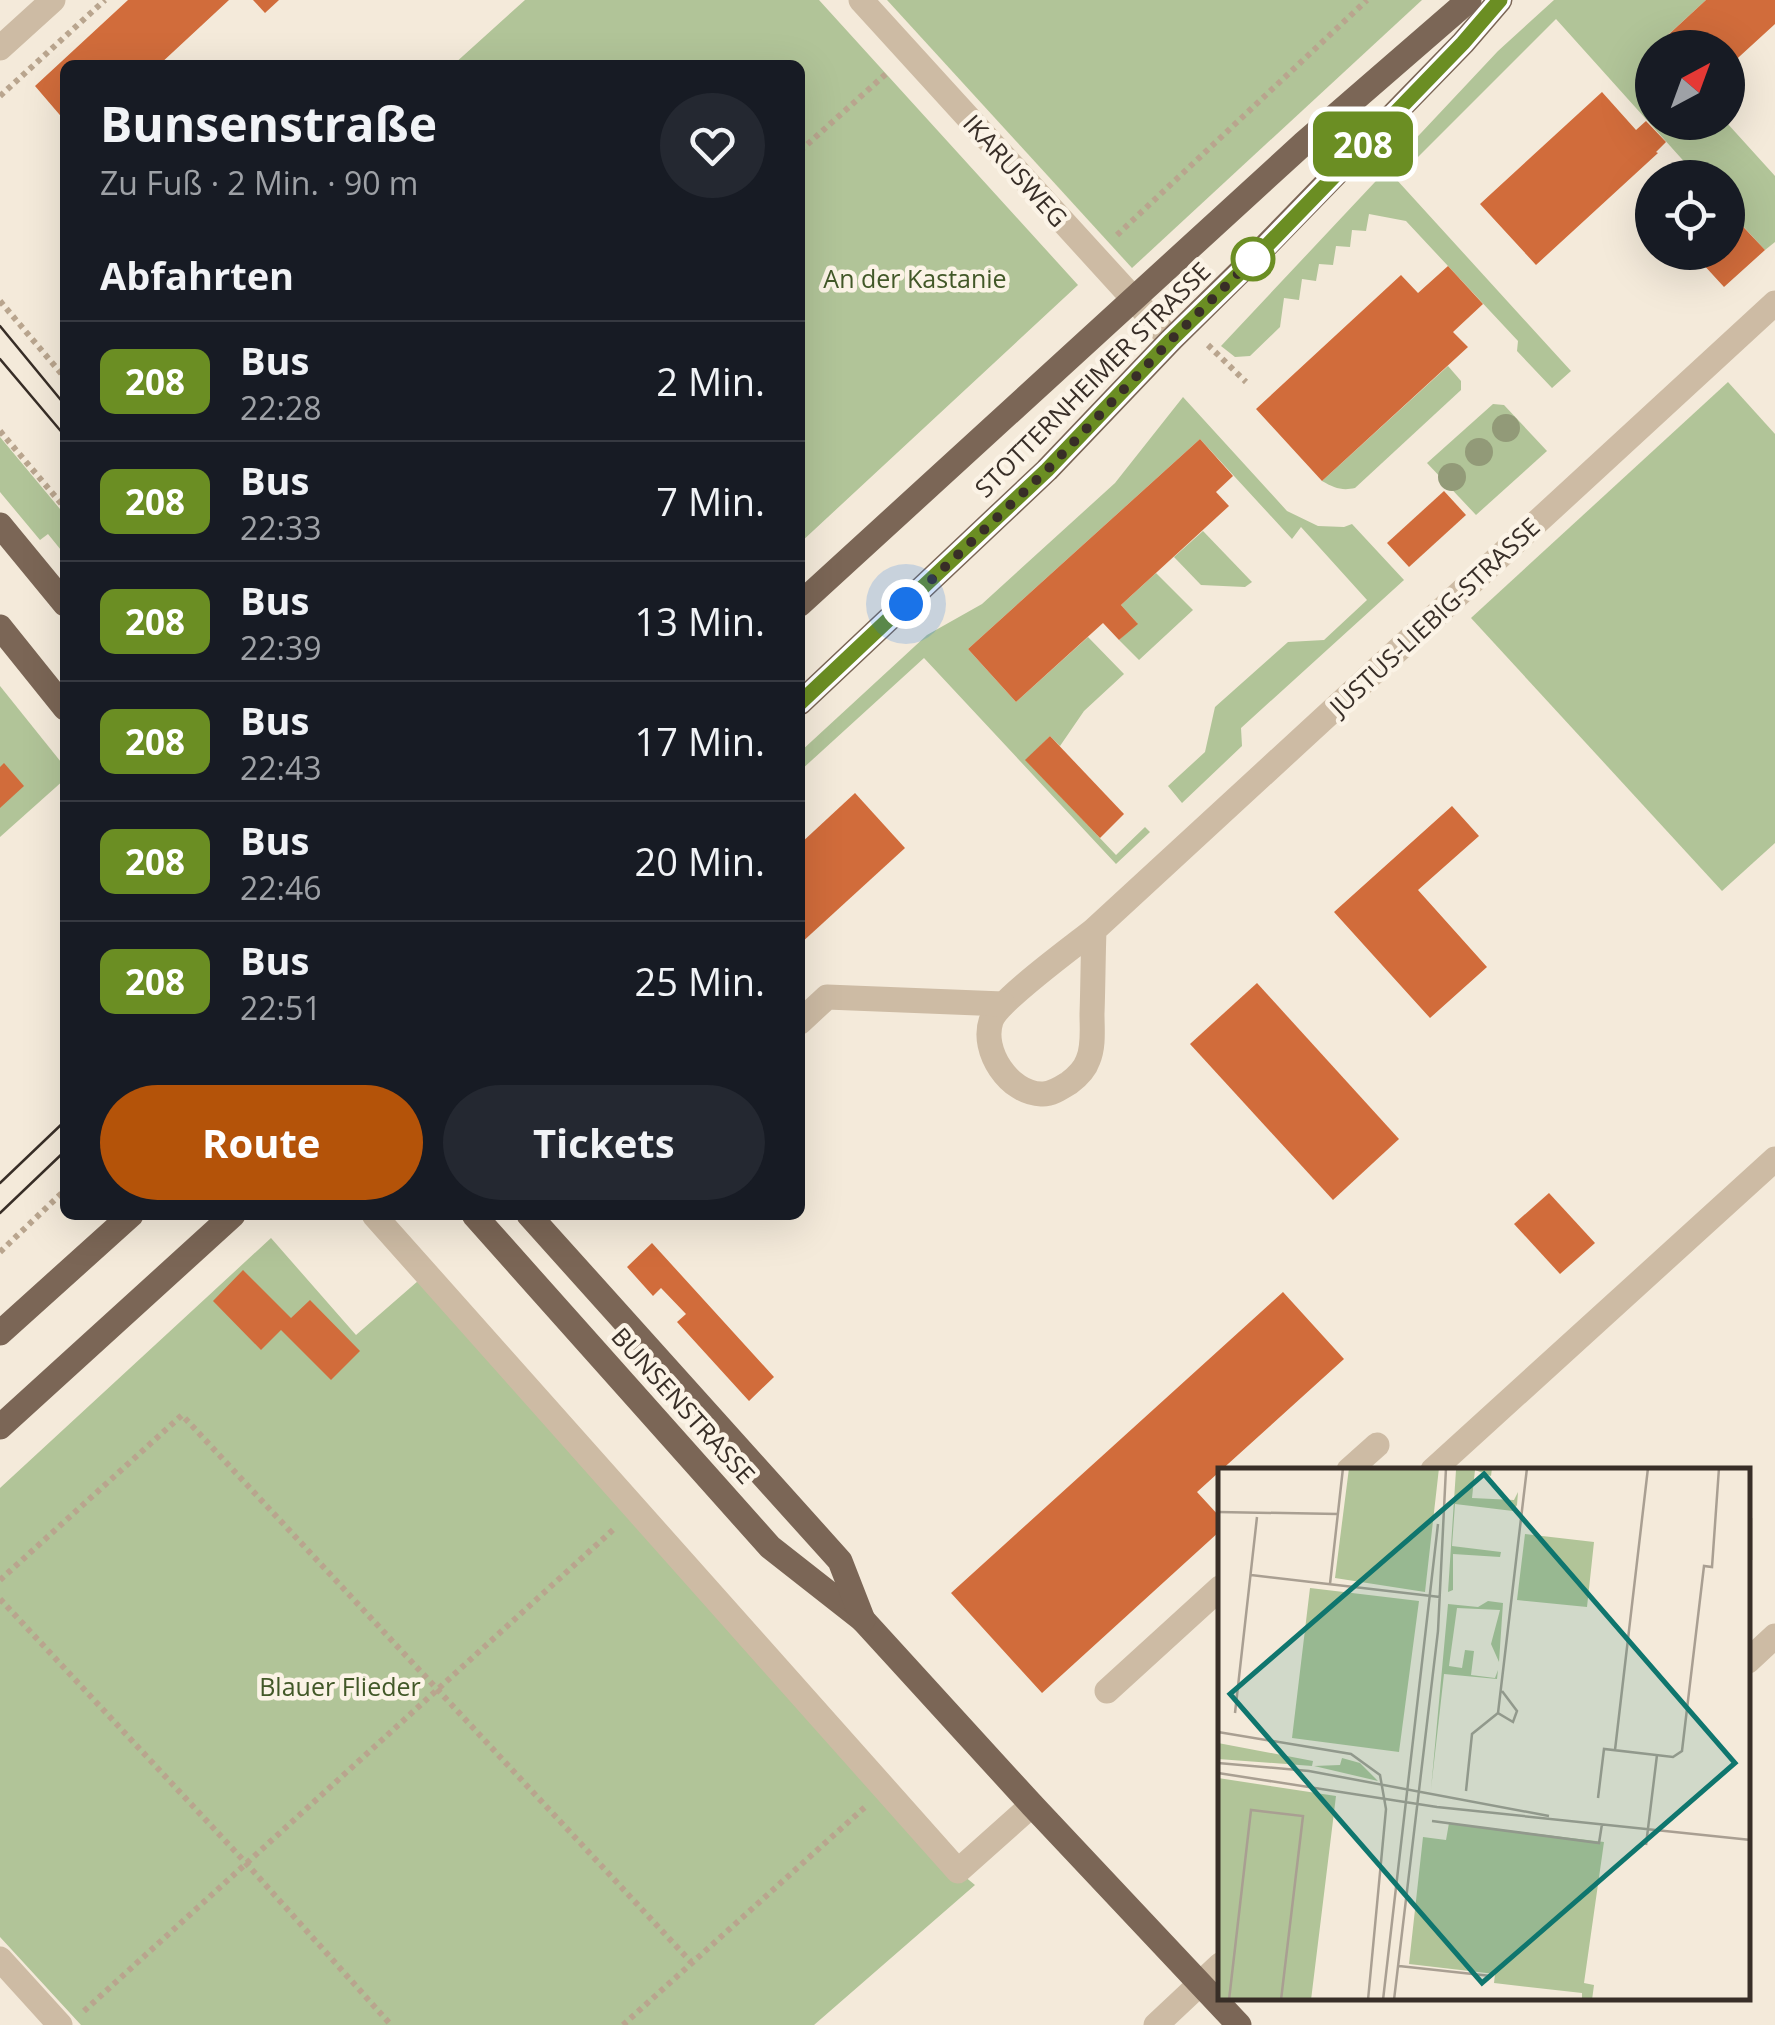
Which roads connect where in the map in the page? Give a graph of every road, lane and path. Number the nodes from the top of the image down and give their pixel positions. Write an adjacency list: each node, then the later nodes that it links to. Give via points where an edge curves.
1 (52, 0): 7 (street)
2 (105, 0): 9 (path)
3 (861, 0): 8 (street, IKARUSWEG)
4 (1367, 0): 11 (path, via 1117,235)
5 (1469, 0): 12 (main road, STOTTERNHEIMER STRASSE)
6 (1500, 0): 15 (main road, STOTTERNHEIMER STRASSE)
7 (0, 48)
8 (910, 53): 10 (path); 11 (street, IKARUSWEG)
9 (0, 96)
10 (805, 147)
11 (1102, 266): 12 (street, IKARUSWEG)
12 (1133, 299): 15 (street, IKARUSWEG); 23 (main road, STOTTERNHEIMER STRASSE)
13 (0, 302): 17 (path)
14 (1775, 303): 27 (street, JUSTUS-LIEBIG-STRASSE)
15 (1171, 340): 25 (main road, STOTTERNHEIMER STRASSE, via 1047,470)
16 (1207, 344): 18 (path)
17 (60, 372)
18 (1246, 382)
19 (0, 431): 20 (path)
20 (60, 502)
21 (0, 525): 22 (main road)
22 (60, 598)
23 (805, 599)
24 (0, 628): 26 (main road)
25 (805, 698)
26 (60, 702)
27 (1094, 930): 28 (street, JUSTUS-LIEBIG-STRASSE); 28 (street, via 1092,1041 1078,1076 1044,1095 1003,1074 990,1022)
28 (1003, 1004): 29 (street, via 827,997)
29 (805, 1017)
30 (1775, 1159): 42 (street)
31 (60, 1195): 37 (path)
32 (125, 1220): 38 (main road)
33 (228, 1220): 39 (main road)
34 (378, 1220): 53 (street, via 958,1872)
35 (478, 1220): 47 (main road, BUNSENSTRASSE, via 770,1547)
36 (533, 1220): 47 (main road, BUNSENSTRASSE, via 840,1561)
37 (0, 1252)
38 (0, 1333)
39 (0, 1427)
40 (1377, 1445): 41 (street)
41 (1352, 1468)
42 (1435, 1468)
43 (628, 1516): 50 (path)
44 (0, 1580): 50 (path, via 182,1415)
45 (1218, 1590): 51 (street)
46 (0, 1599): 54 (path)
47 (863, 1620): 53 (main road, BUNSENSTRASSE)
48 (1775, 1636): 49 (street)
49 (1750, 1659)
50 (437, 1689): 54 (path); 56 (path)
51 (1108, 1691)
52 (878, 1796): 56 (path)
53 (1032, 1805): 57 (main road, BUNSENSTRASSE)
54 (245, 1862): 59 (path); 61 (path)
55 (0, 1959): 60 (street)
56 (691, 1962): 62 (path)
57 (1211, 1974): 63 (street)
58 (1226, 2000): 64 (main road, BUNSENSTRASSE)
59 (84, 2012)
60 (60, 2025)
61 (391, 2025)
62 (623, 2025)
63 (1156, 2025)
64 (1240, 2025)

